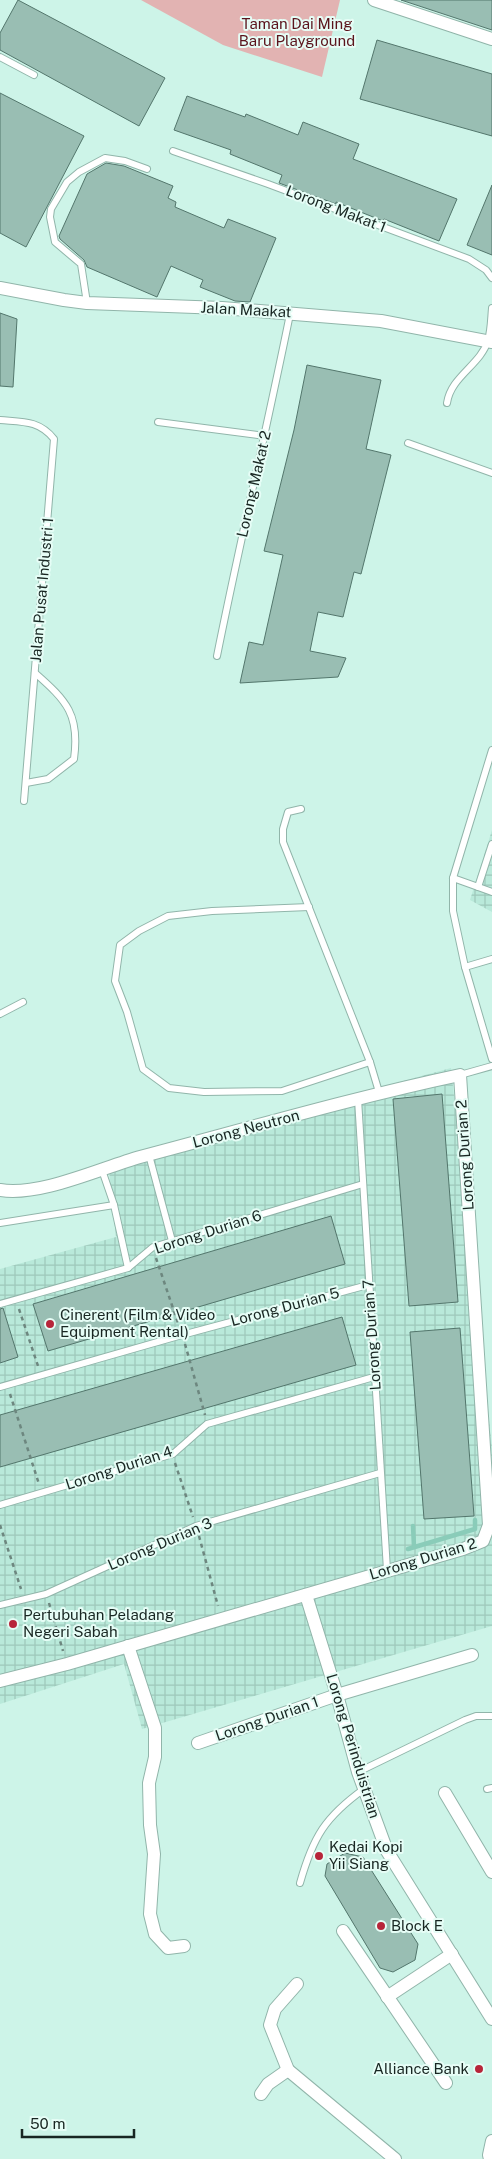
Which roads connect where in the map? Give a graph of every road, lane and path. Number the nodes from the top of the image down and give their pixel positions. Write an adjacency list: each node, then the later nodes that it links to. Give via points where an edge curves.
1 (374, 0): 2 (street)
2 (492, 39)
3 (0, 57): 4 (lane)
4 (34, 75)
5 (173, 151): 7 (lane, Lorong Makat 1, via 469,259)
6 (147, 169): 9 (lane, via 105,158 67,182 51,209 55,242 81,264)
7 (492, 278)
8 (0, 288): 9 (street, Jalan Maakat)
9 (87, 303): 11 (street, Jalan Maakat)
10 (492, 308): 12 (lane)
11 (290, 312): 12 (street, Jalan Maakat, via 381,321); 16 (lane, Lorong Makat 2)
12 (490, 341): 13 (lane, via 448,392)
13 (447, 403)
14 (0, 420): 20 (lane, Jalan Pusat Industri 1, via 31,422 47,429 54,438)
15 (158, 422): 16 (lane)
16 (266, 436): 19 (lane, Lorong Makat 2, via 238,548)
17 (408, 443): 18 (lane)
18 (492, 473)
19 (217, 656)
20 (35, 673): 22 (lane, Jalan Pusat Industri 1); 22 (lane, via 59,695 73,719 77,737 74,759 48,778)
21 (492, 750): 26 (lane)
22 (26, 782): 23 (lane, Jalan Pusat Industri 1)
23 (24, 801)
24 (301, 809): 29 (lane, via 288,812 283,842)
25 (492, 844): 27 (lane)
26 (453, 878): 27 (lane); 31 (lane, via 453,910)
27 (478, 887): 28 (lane)
28 (492, 892)
29 (309, 906): 35 (lane); 35 (lane, via 212,910 168,916 120,945 115,981 143,1069 169,1088 204,1092 282,1091)
30 (492, 959): 31 (lane)
31 (465, 967): 34 (lane)
32 (23, 1002): 33 (lane)
33 (0, 1014)
34 (491, 1054)
35 (370, 1062): 38 (lane)
36 (492, 1066): 37 (lane, Lorong Neutron)
37 (460, 1075): 38 (street, Lorong Neutron); 58 (street, Lorong Durian 2)
38 (379, 1092): 39 (street, Lorong Neutron)
39 (358, 1099): 40 (street, Lorong Neutron); 42 (lane, Lorong Durian 7)
40 (149, 1155): 41 (street, Lorong Neutron); 46 (lane)
41 (102, 1170): 43 (street, Lorong Neutron, via 24,1190); 44 (lane)
42 (362, 1184): 46 (lane, Lorong Durian 6); 49 (lane, Lorong Durian 7)
43 (0, 1190)
44 (114, 1205): 45 (lane); 48 (lane)
45 (0, 1223)
46 (172, 1241): 47 (lane, Lorong Durian 6)
47 (153, 1247): 48 (lane, Lorong Durian 6); 52 (path)
48 (128, 1268): 50 (lane, Lorong Durian 6)
49 (368, 1285): 52 (lane, Lorong Durian 5); 54 (lane, Lorong Durian 7)
50 (16, 1300): 51 (lane, Lorong Durian 6); 53 (path)
51 (0, 1304)
52 (182, 1335): 53 (lane, Lorong Durian 5); 56 (path)
53 (41, 1374): 55 (lane, Lorong Durian 5)
54 (374, 1378): 56 (lane, Lorong Durian 4); 59 (lane, Lorong Durian 7)
55 (3, 1386): 60 (path)
56 (207, 1424): 57 (lane, Lorong Durian 4)
57 (173, 1454): 60 (lane, Lorong Durian 4); 63 (path)
58 (489, 1466): 64 (street, Lorong Durian 2, via 489,1525 482,1541)
59 (380, 1473): 63 (lane, Lorong Durian 3); 64 (lane, Lorong Durian 7)
60 (42, 1492): 61 (lane, Lorong Durian 4)
61 (0, 1505)
62 (0, 1525): 67 (path)
63 (196, 1526): 65 (lane, Lorong Durian 3); 69 (path)
64 (387, 1570): 66 (street, Lorong Durian 2)
65 (46, 1594): 67 (lane, Lorong Durian 3); 72 (path)
66 (306, 1595): 69 (street, Lorong Durian 2); 74 (street, Lorong Perinduistrian)
67 (24, 1600): 68 (lane, Lorong Durian 3)
68 (0, 1605)
69 (222, 1619): 70 (street, Lorong Durian 2)
70 (128, 1646): 72 (street, Lorong Durian 2); 83 (street, via 155,1728 156,1758 149,1783 154,1854 150,1914 155,1934 168,1948)
71 (472, 1655): 74 (street, Lorong Durian 1)
72 (67, 1664): 73 (street, Lorong Durian 2)
73 (0, 1681)
74 (337, 1696): 76 (street, Lorong Durian 1); 77 (street, Lorong Perinduistrian)
75 (492, 1716): 77 (lane, via 465,1720)
76 (198, 1743)
77 (358, 1772): 78 (street, Lorong Perinduistrian)
78 (364, 1789): 81 (lane, via 344,1804 322,1828 308,1854); 84 (street, Lorong Perinduistrian, via 387,1851)
79 (445, 1793): 80 (street)
80 (492, 1872)
81 (300, 1883)
82 (343, 1931): 86 (street)
83 (184, 1946)
84 (452, 1954): 86 (street); 87 (street, Lorong Perinduistrian)
85 (297, 1984): 88 (street, via 275,2009 270,2025)
86 (387, 1997): 89 (street)
87 (491, 2014)
88 (288, 2070): 90 (street, via 268,2084); 92 (street)
89 (446, 2083)
90 (261, 2094)
91 (492, 2141): 93 (street)
92 (395, 2159)
93 (490, 2159)

